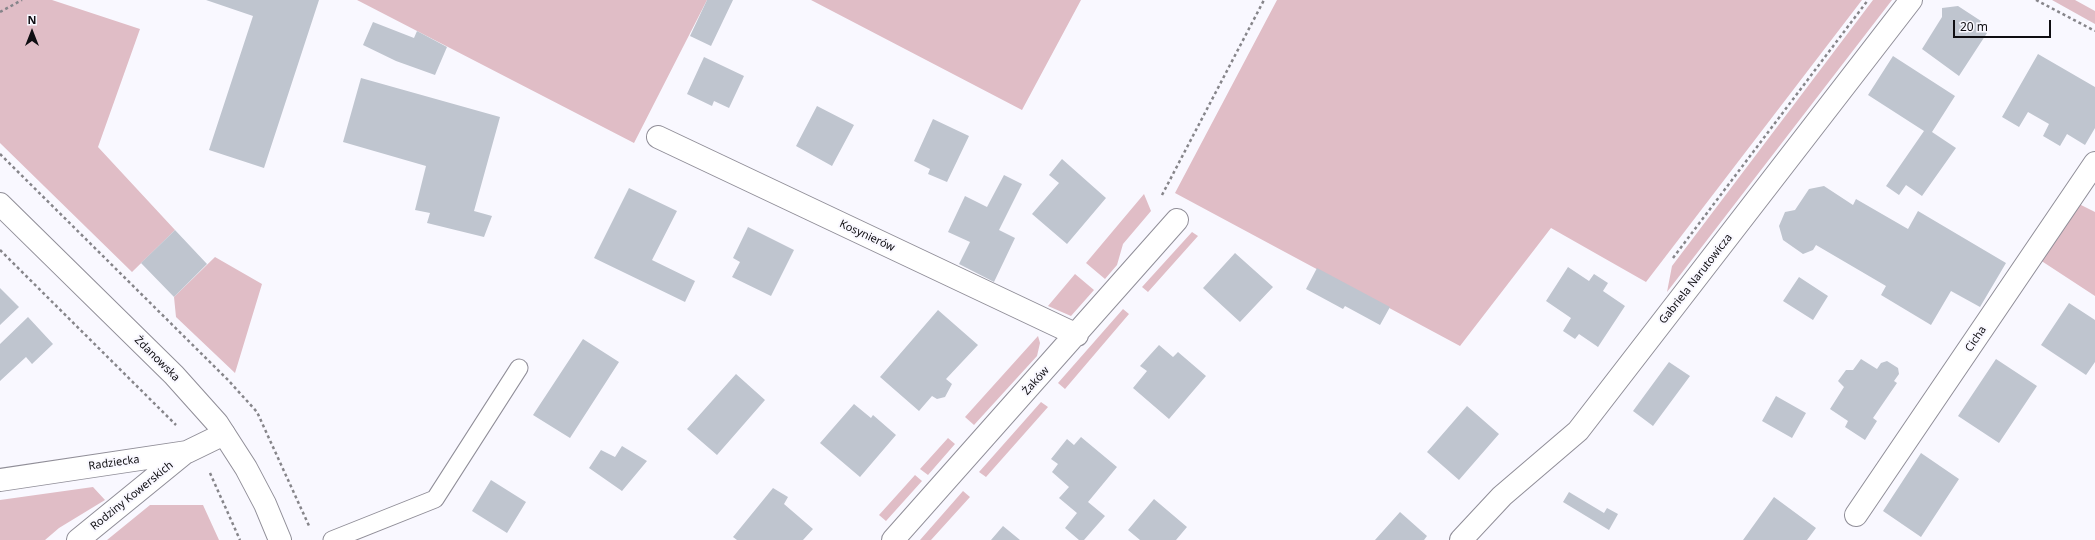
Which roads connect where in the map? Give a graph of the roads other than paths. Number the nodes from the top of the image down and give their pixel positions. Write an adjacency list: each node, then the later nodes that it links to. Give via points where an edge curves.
1 (1911, 0): 16 (street, Gabriela Narutowicza, via 1582,426 1565,444 1502,496)
2 (658, 137): 6 (street, Kosynierów)
3 (2095, 163): 11 (street, Cicha)
4 (0, 204): 8 (street, Żdanowska, via 174,375)
5 (1177, 220): 6 (street, Żaków)
6 (1076, 335): 15 (street, Żaków)
7 (519, 368): 14 (lane, via 435,499)
8 (224, 434): 9 (street, Radziecka); 13 (street, Żdanowska, via 256,486)
9 (191, 449): 10 (street, Radziecka); 12 (street, Rodziny Kowerskich)
10 (0, 480)
11 (1856, 515)
12 (78, 540)
13 (280, 540)
14 (332, 540)
15 (893, 540)
16 (1461, 540)

